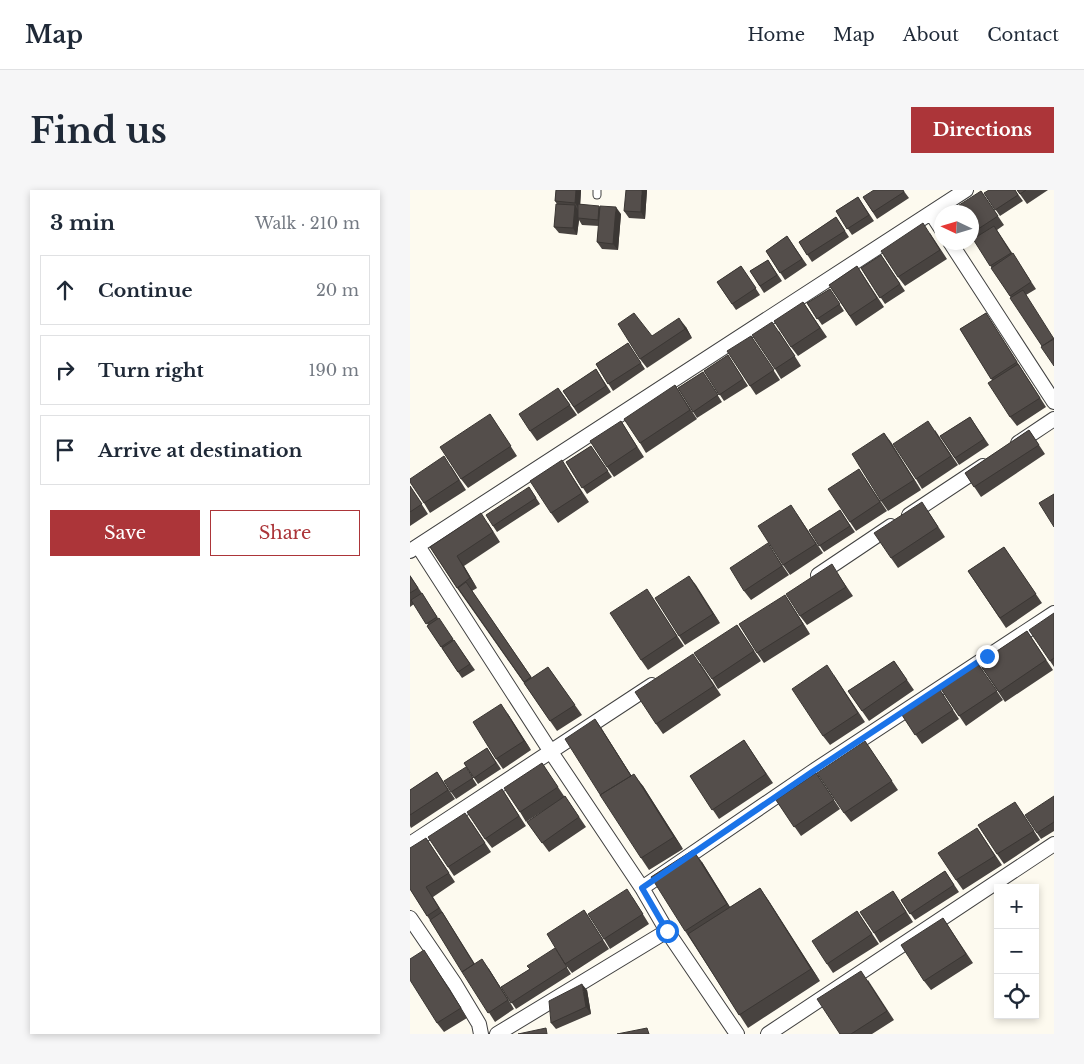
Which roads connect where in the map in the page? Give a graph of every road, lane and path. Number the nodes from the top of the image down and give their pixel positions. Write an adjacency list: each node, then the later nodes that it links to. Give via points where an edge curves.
1 (966, 190): 2 (street)
2 (931, 213): 3 (street); 7 (street)
3 (934, 218)
4 (955, 250): 5 (street)
5 (1054, 402)
6 (1054, 419): 8 (street)
7 (414, 549): 11 (street)
8 (807, 582)
9 (1054, 613): 14 (street)
10 (666, 675): 11 (street)
11 (551, 752): 12 (street); 14 (street)
12 (410, 844)
13 (1054, 844): 20 (street)
14 (642, 888): 16 (street)
15 (410, 918): 17 (street, via 479,1024)
16 (667, 931): 18 (street); 19 (street)
17 (481, 1034)
18 (496, 1034)
19 (737, 1034)
20 (768, 1034)

